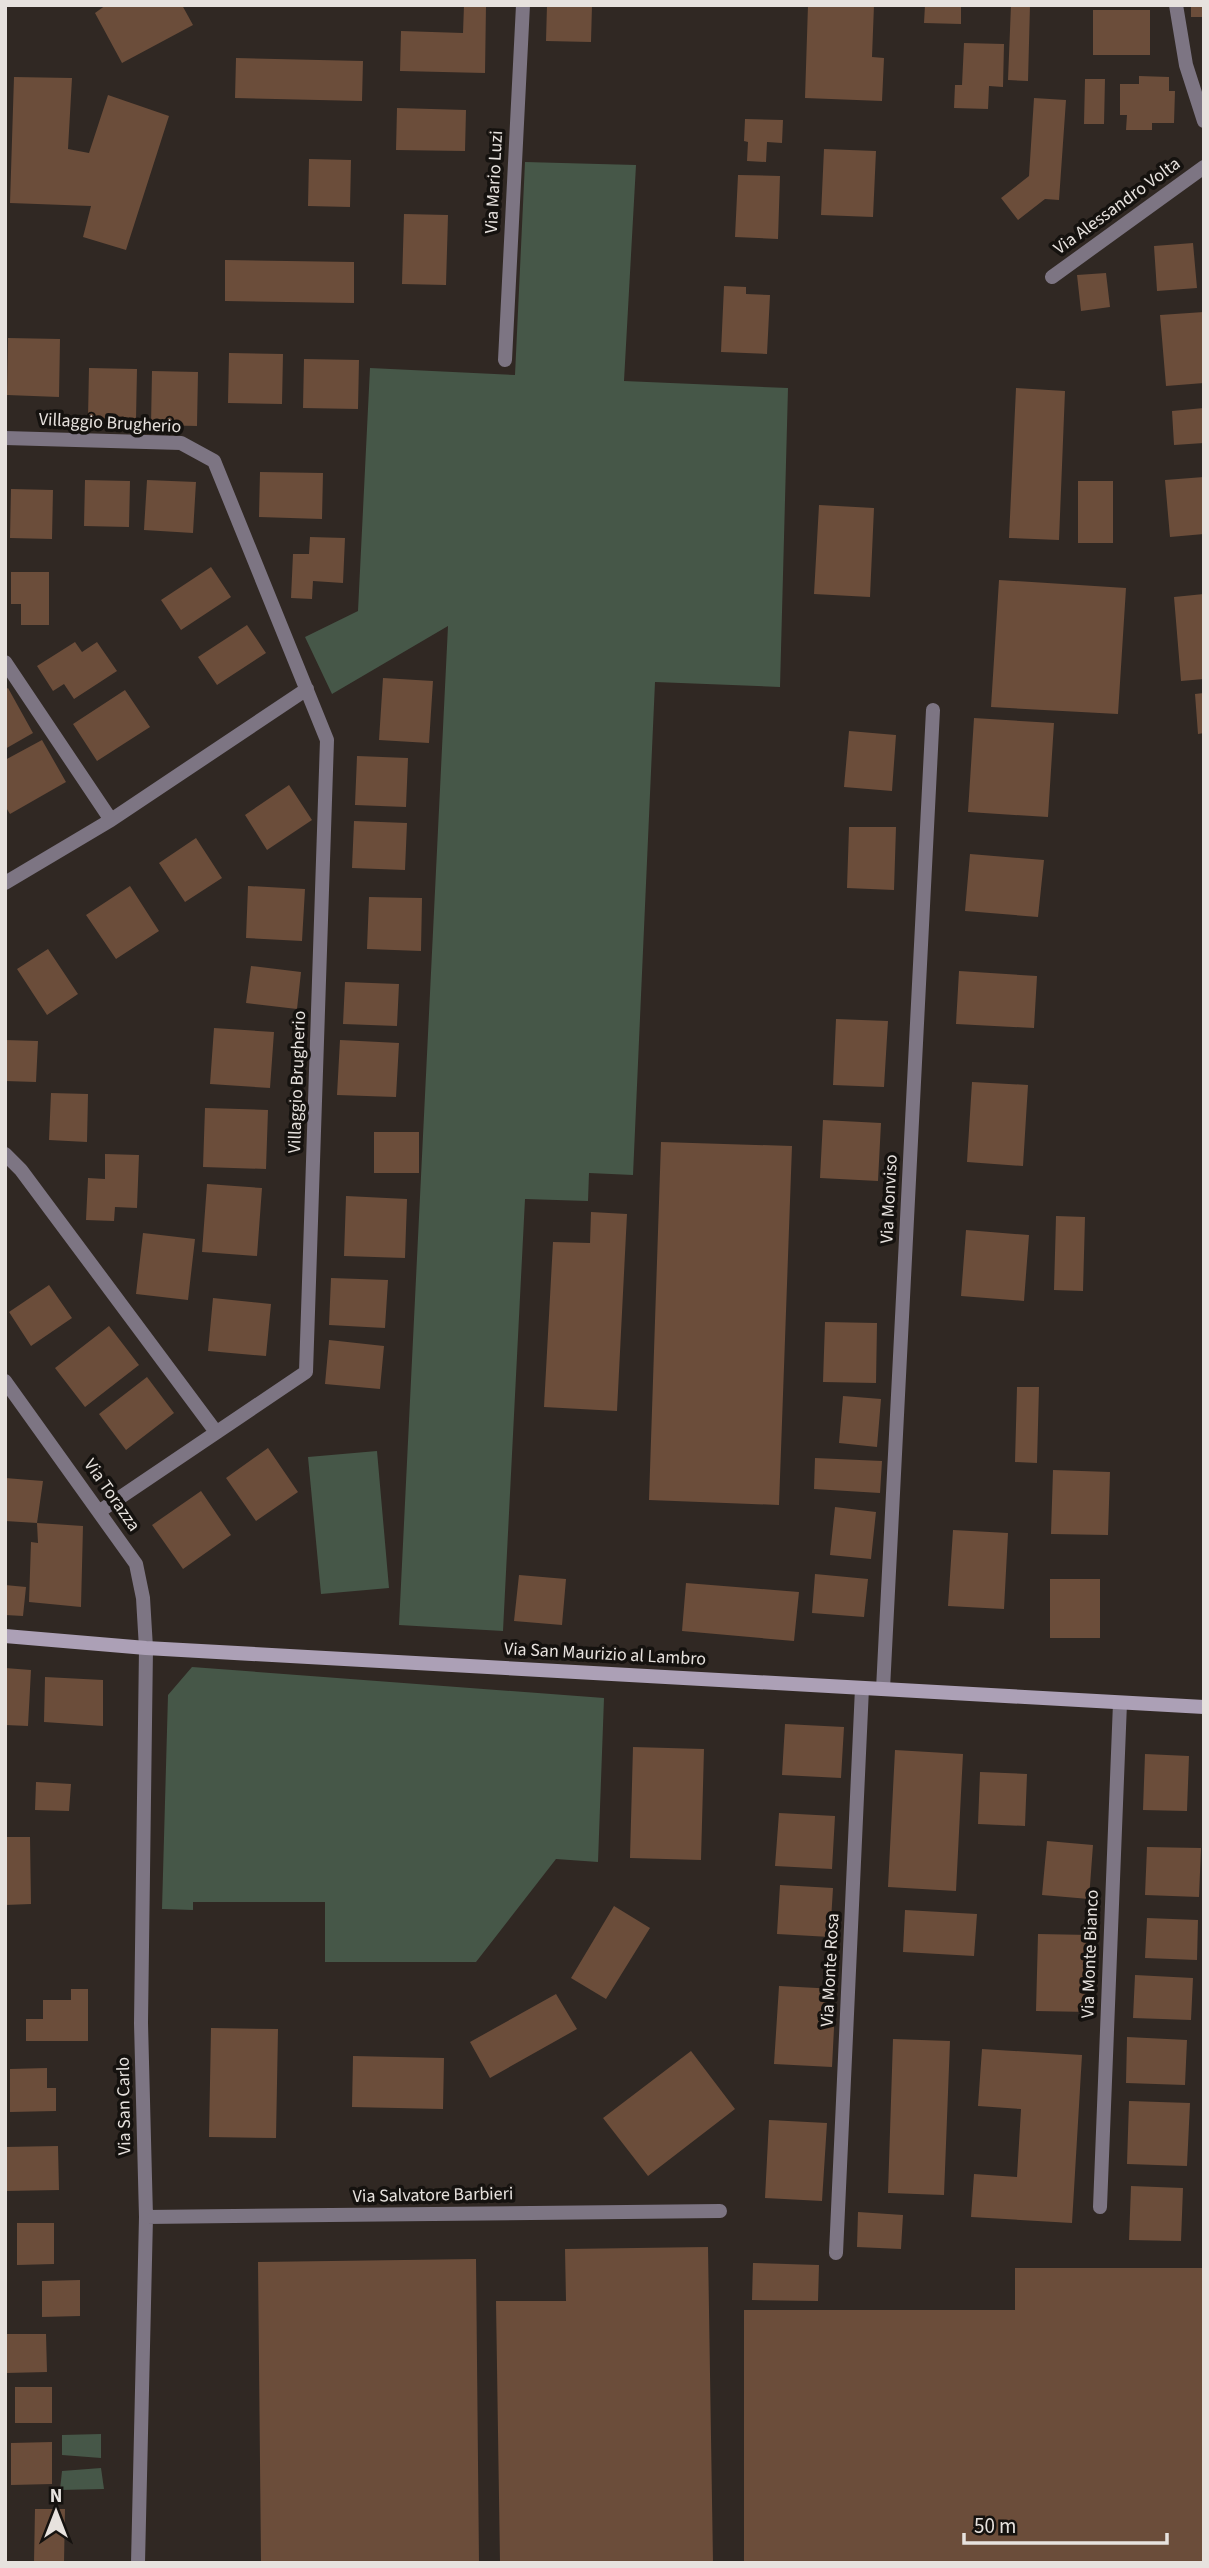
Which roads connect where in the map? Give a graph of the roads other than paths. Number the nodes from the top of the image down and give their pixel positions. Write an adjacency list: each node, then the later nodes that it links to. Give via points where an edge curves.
1 (523, 5): 6 (street, Via Mario Luzi)
2 (1177, 5): 3 (street, via 1186,65)
3 (1204, 121)
4 (1204, 167): 5 (street, Via Alessandro Volta)
5 (1052, 277)
6 (505, 360)
7 (5, 438): 9 (street, Villaggio Brugherio, via 181,443 214,461)
8 (5, 662): 11 (street)
9 (307, 689): 11 (street); 15 (street, Villaggio Brugherio, via 327,740 306,1372)
10 (933, 710): 20 (street, Via Monviso)
11 (111, 820): 12 (street)
12 (5, 883)
13 (5, 1154): 15 (street)
14 (5, 1381): 16 (street, Via Torazza)
15 (216, 1432): 16 (street, Villaggio Brugherio)
16 (100, 1511): 18 (street, Via Torazza, via 136,1564)
17 (5, 1636): 18 (main road, Via San Maurizio al Lambro)
18 (146, 1648): 19 (main road, Via San Maurizio al Lambro); 25 (street, Via San Carlo, via 141,2009)
19 (862, 1688): 20 (main road, Via San Maurizio al Lambro); 26 (street, Via Monte Rosa)
20 (883, 1689): 21 (main road, Via San Maurizio al Lambro)
21 (1119, 1703): 22 (main road, Via San Maurizio al Lambro); 23 (street, Via Monte Bianco)
22 (1204, 1707)
23 (1100, 2207)
24 (720, 2211): 25 (street, Via Salvatore Barbieri)
25 (146, 2217): 27 (street, Via San Carlo)
26 (836, 2253)
27 (138, 2563)

